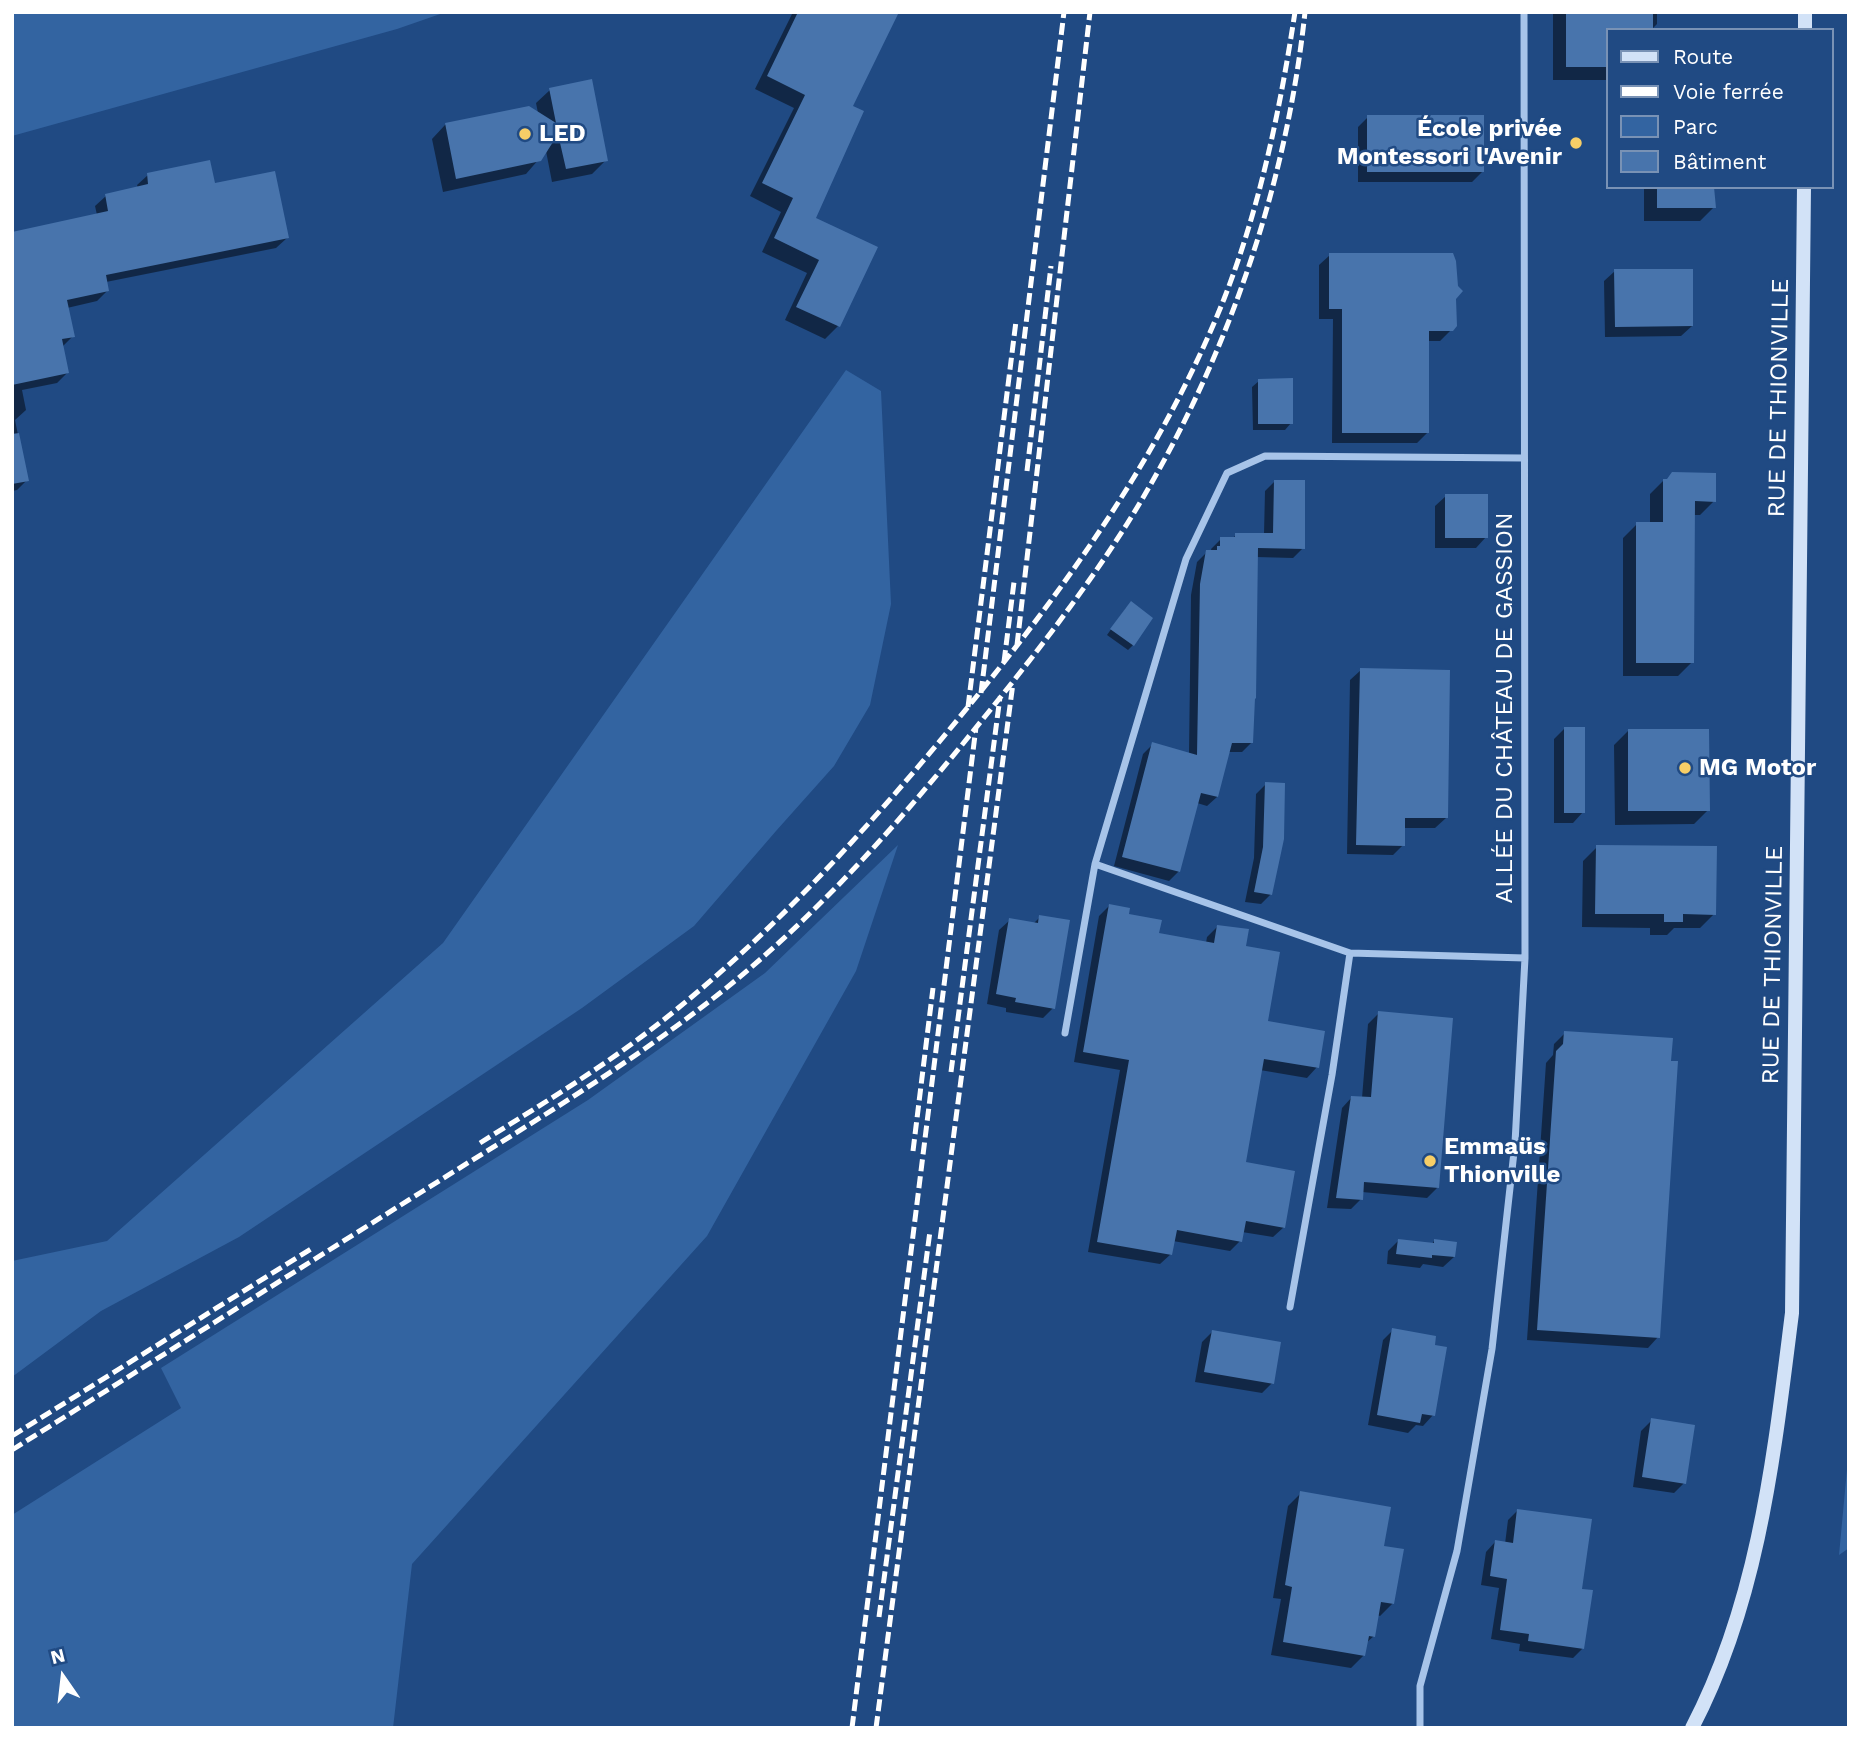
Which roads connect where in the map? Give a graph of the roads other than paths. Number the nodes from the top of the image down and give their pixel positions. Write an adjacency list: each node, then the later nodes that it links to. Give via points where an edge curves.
1 (1524, 12): 3 (street, ALLÉE DU CHÂTEAU DE GASSION)
2 (1804, 189): 10 (main road, RUE DE THIONVILLE, via 1793,1313 1770,1485 1745,1596)
3 (1524, 458): 4 (street, via 1265,456 1227,473 1186,559); 6 (street, ALLÉE DU CHÂTEAU DE GASSION)
4 (1095, 864): 5 (street); 7 (street)
5 (1350, 953): 6 (street); 8 (street)
6 (1525, 958): 9 (street, ALLÉE DU CHÂTEAU DE GASSION, via 1516,1143 1492,1349 1457,1550 1420,1686)
7 (1065, 1033)
8 (1290, 1307)
9 (1420, 1728)
10 (1692, 1728)

